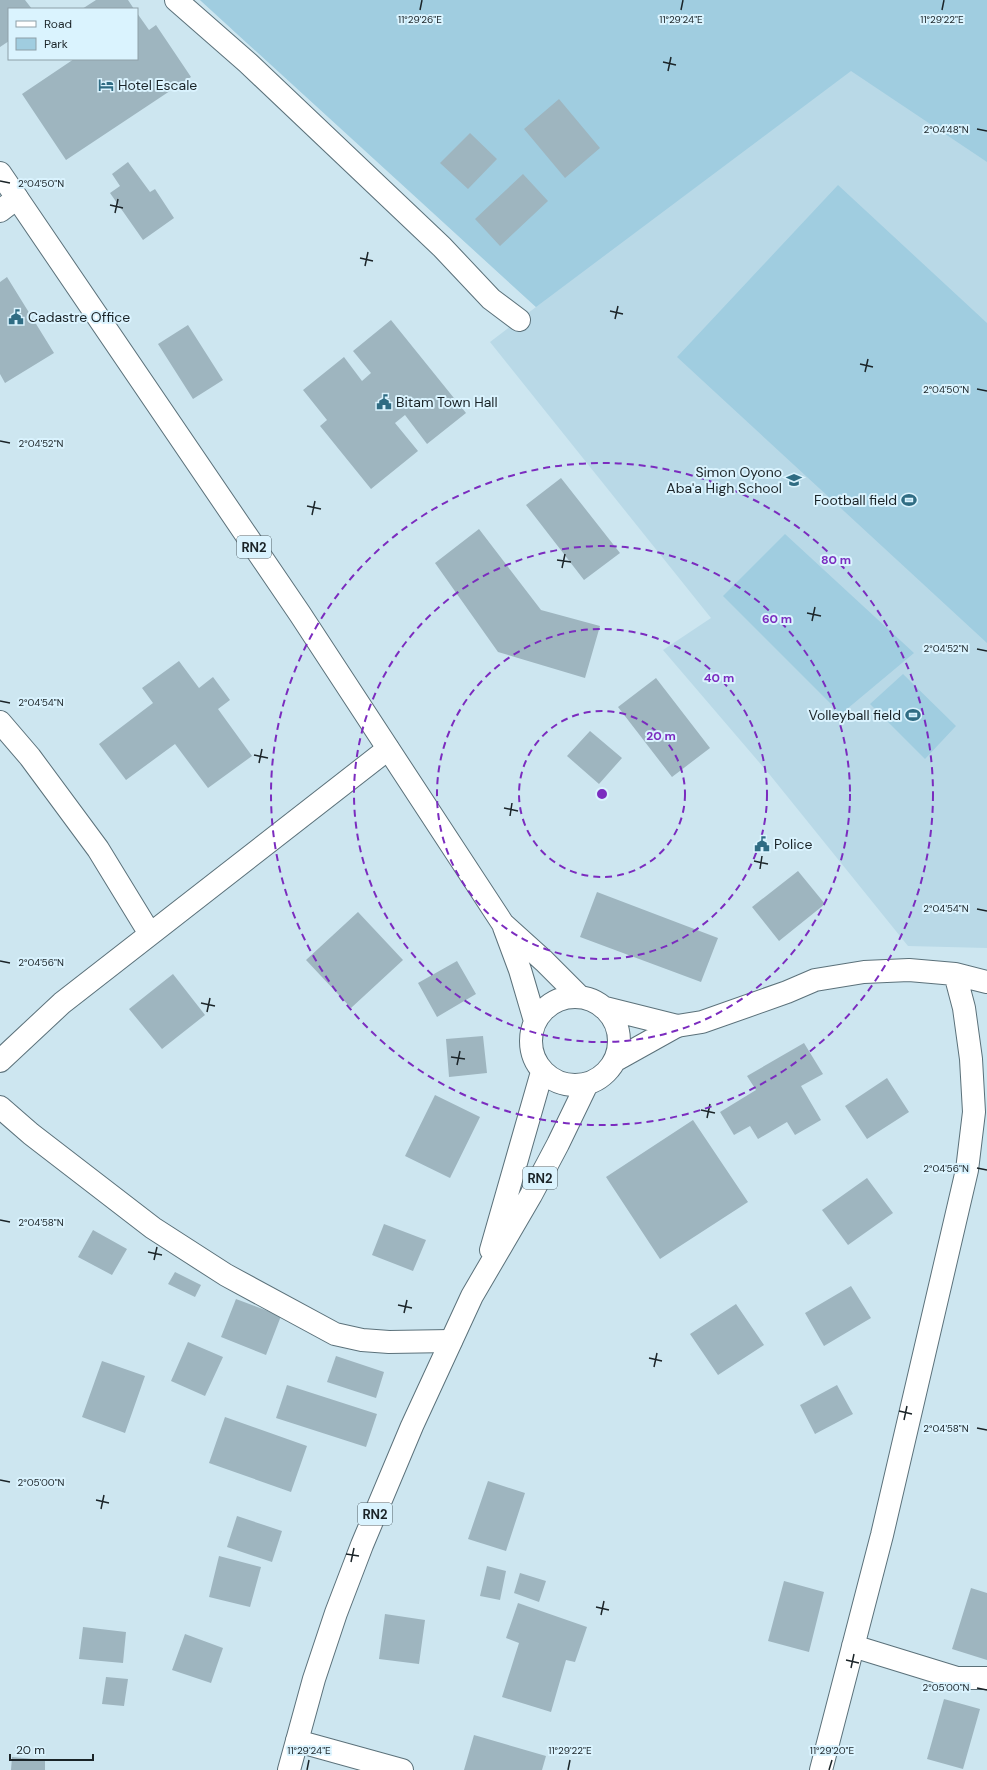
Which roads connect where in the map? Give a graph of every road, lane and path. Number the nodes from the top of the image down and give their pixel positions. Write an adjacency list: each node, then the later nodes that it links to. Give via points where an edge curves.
1 (176, 0): 5 (main road, via 259,74 442,247 491,299)
2 (0, 172): 3 (main road, RN2)
3 (17, 198): 4 (main road); 7 (main road, RN2, via 295,607)
4 (0, 211)
5 (519, 320)
6 (0, 722): 9 (main road, via 30,756 98,849)
7 (388, 749): 8 (main road, RN2); 9 (main road)
8 (503, 924): 12 (main road, RN2); 14 (main road, RN2, via 525,984)
9 (150, 934): 17 (main road, via 62,1003)
10 (955, 974): 11 (main road); 15 (main road, via 909,970 864,972 815,980 702,1022); 23 (main road, via 964,1008 971,1059 974,1112 967,1170 882,1535)
11 (987, 982)
12 (580, 997): 13 (main road); 14 (main road, via 567,997 554,1002 543,1010)
13 (605, 1008): 15 (main road); 16 (main road, via 614,1019 618,1032 620,1045)
14 (535, 1021): 18 (main road, via 530,1034 530,1048)
15 (677, 1026): 16 (main road)
16 (616, 1060): 19 (main road, via 599,1079)
17 (0, 1061)
18 (542, 1072): 19 (main road, via 563,1084); 21 (main road, RN2)
19 (587, 1084): 21 (main road, RN2, via 534,1189)
20 (0, 1108): 22 (main road, via 154,1228 226,1274 335,1334 389,1342)
21 (487, 1268): 22 (main road, RN2)
22 (451, 1341): 25 (main road, RN2, via 362,1545 317,1672)
23 (853, 1646): 24 (main road, via 957,1678); 28 (main road)
24 (987, 1678)
25 (297, 1741): 26 (main road, RN2); 27 (main road)
26 (289, 1770)
27 (402, 1770)
28 (821, 1770)

